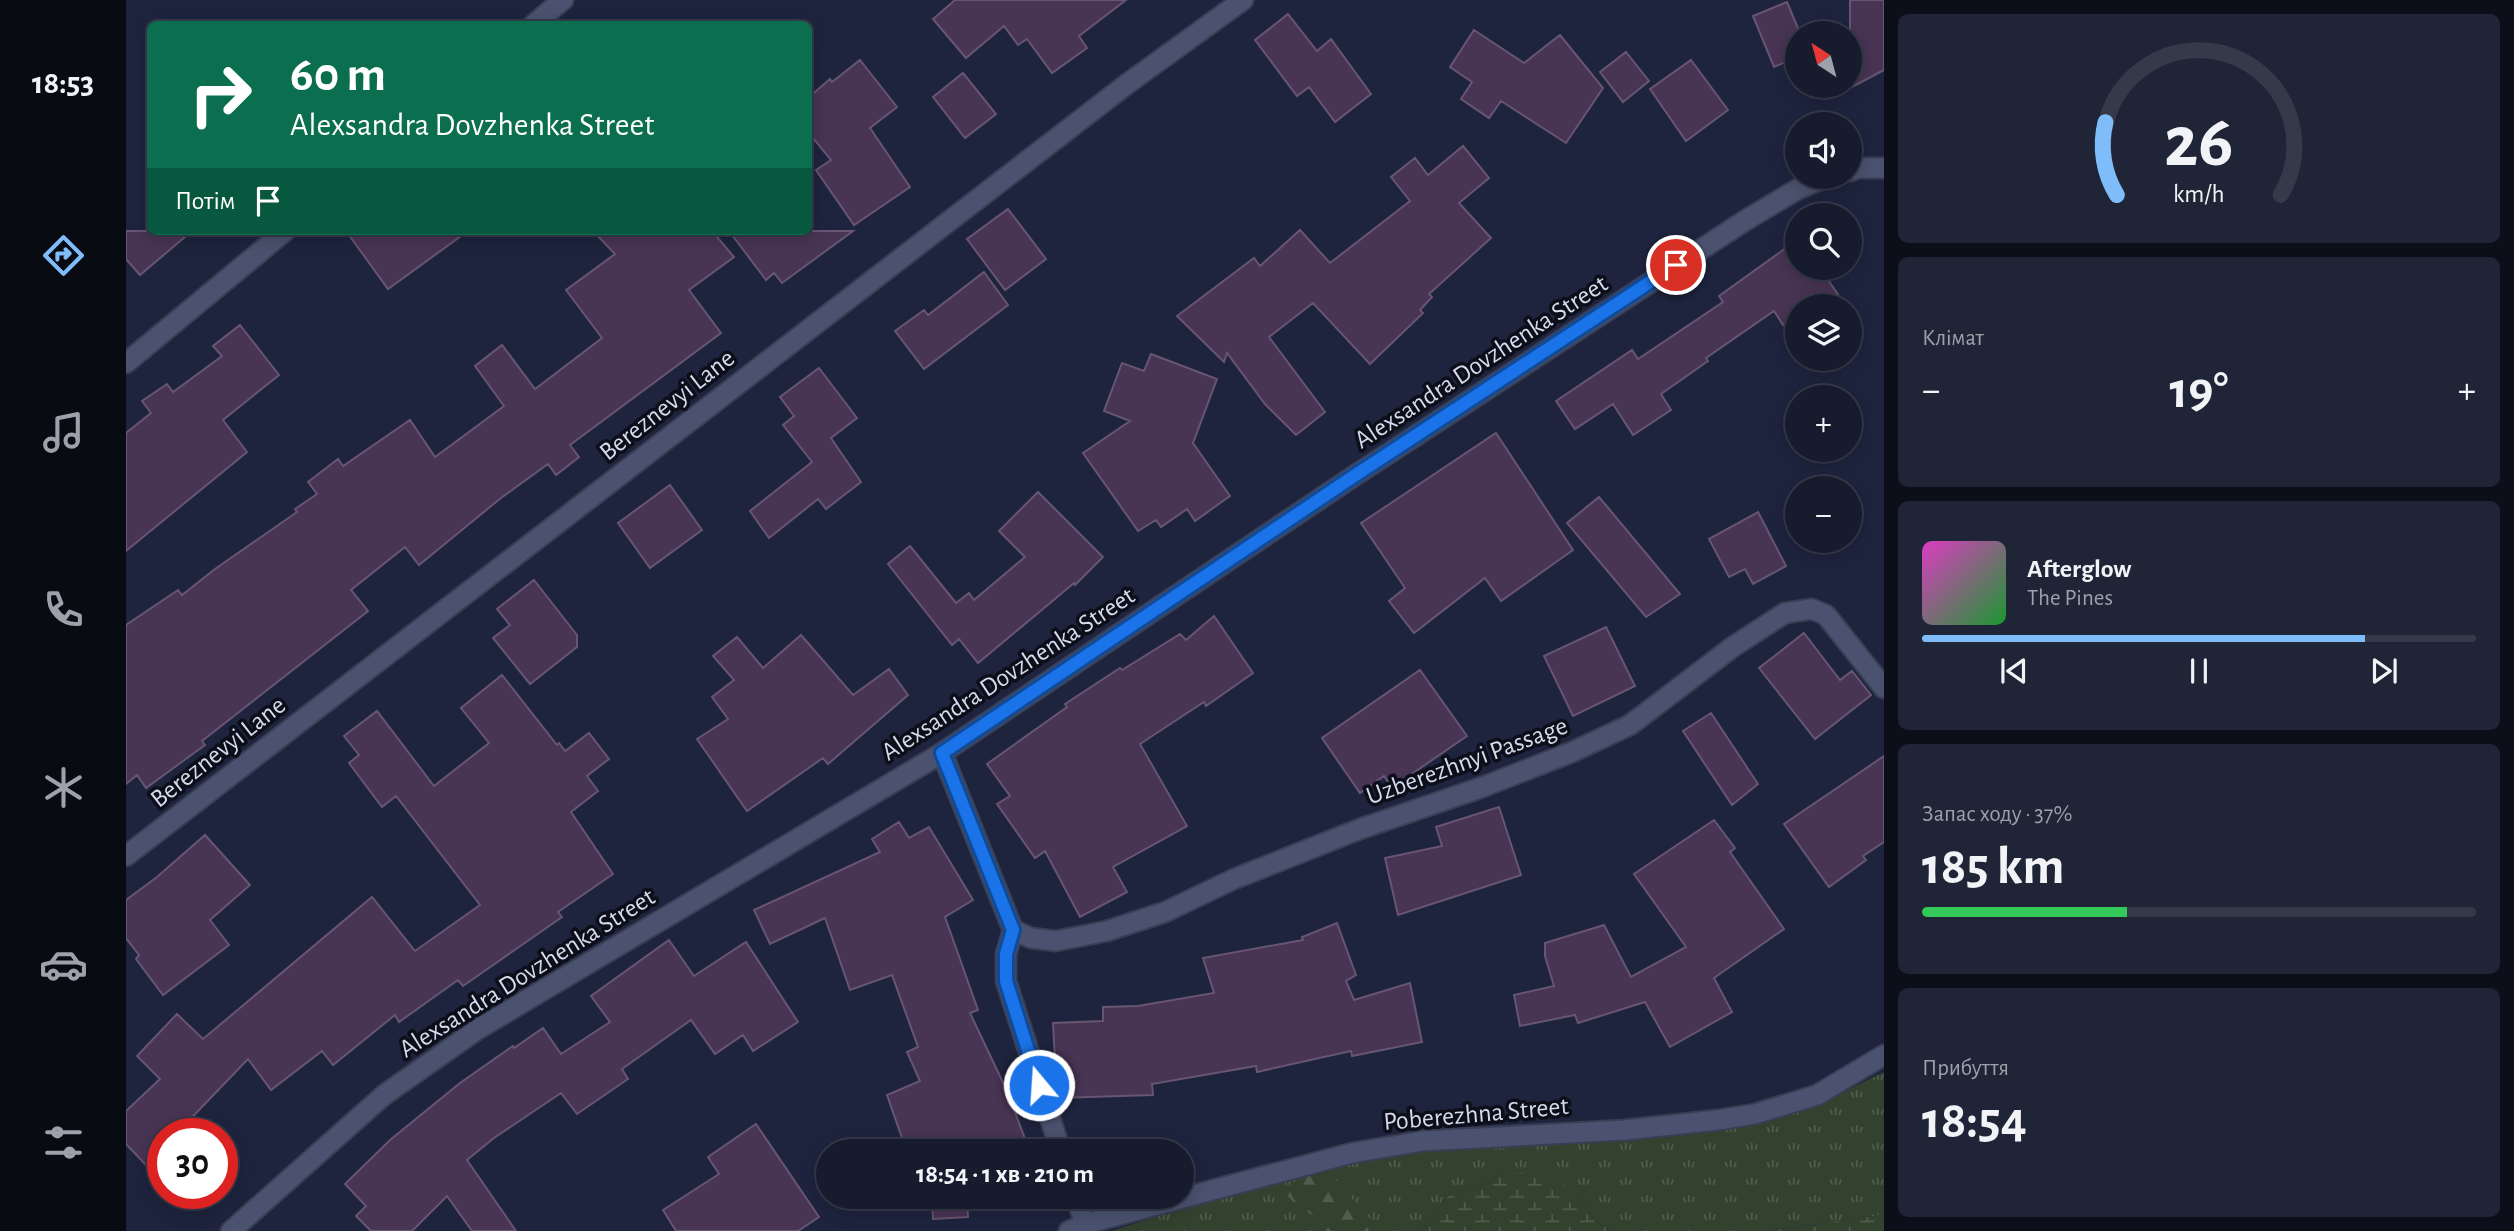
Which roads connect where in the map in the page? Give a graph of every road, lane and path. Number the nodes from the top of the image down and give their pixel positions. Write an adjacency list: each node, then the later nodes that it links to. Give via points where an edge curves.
1 (563, 0): 3 (street)
2 (1243, 0): 11 (street, Bereznevyi Lane, via 1127,84)
3 (538, 21)
4 (1862, 168): 5 (street)
5 (1884, 168)
6 (1798, 189): 10 (street, Alexsandra Dovzhenka Street, via 1354,476)
7 (280, 235): 8 (street)
8 (126, 363)
9 (1884, 688): 12 (street, Uzberezhnyi Passage, via 1826,615 1812,609 1784,613 1630,725 1572,752 1360,829 1165,912 1107,931 1056,941)
10 (942, 753): 12 (street); 17 (street, Alexsandra Dovzhenka Street, via 478,1029 384,1095)
11 (126, 856)
12 (1013, 930): 14 (street, via 1006,954 1006,981)
13 (1884, 1055): 16 (street, Poberezhna Street, via 1817,1095 1755,1114 1625,1130 1423,1140 1352,1153)
14 (1056, 1139)
15 (1076, 1209): 16 (street)
16 (1077, 1228)
17 (232, 1231)

